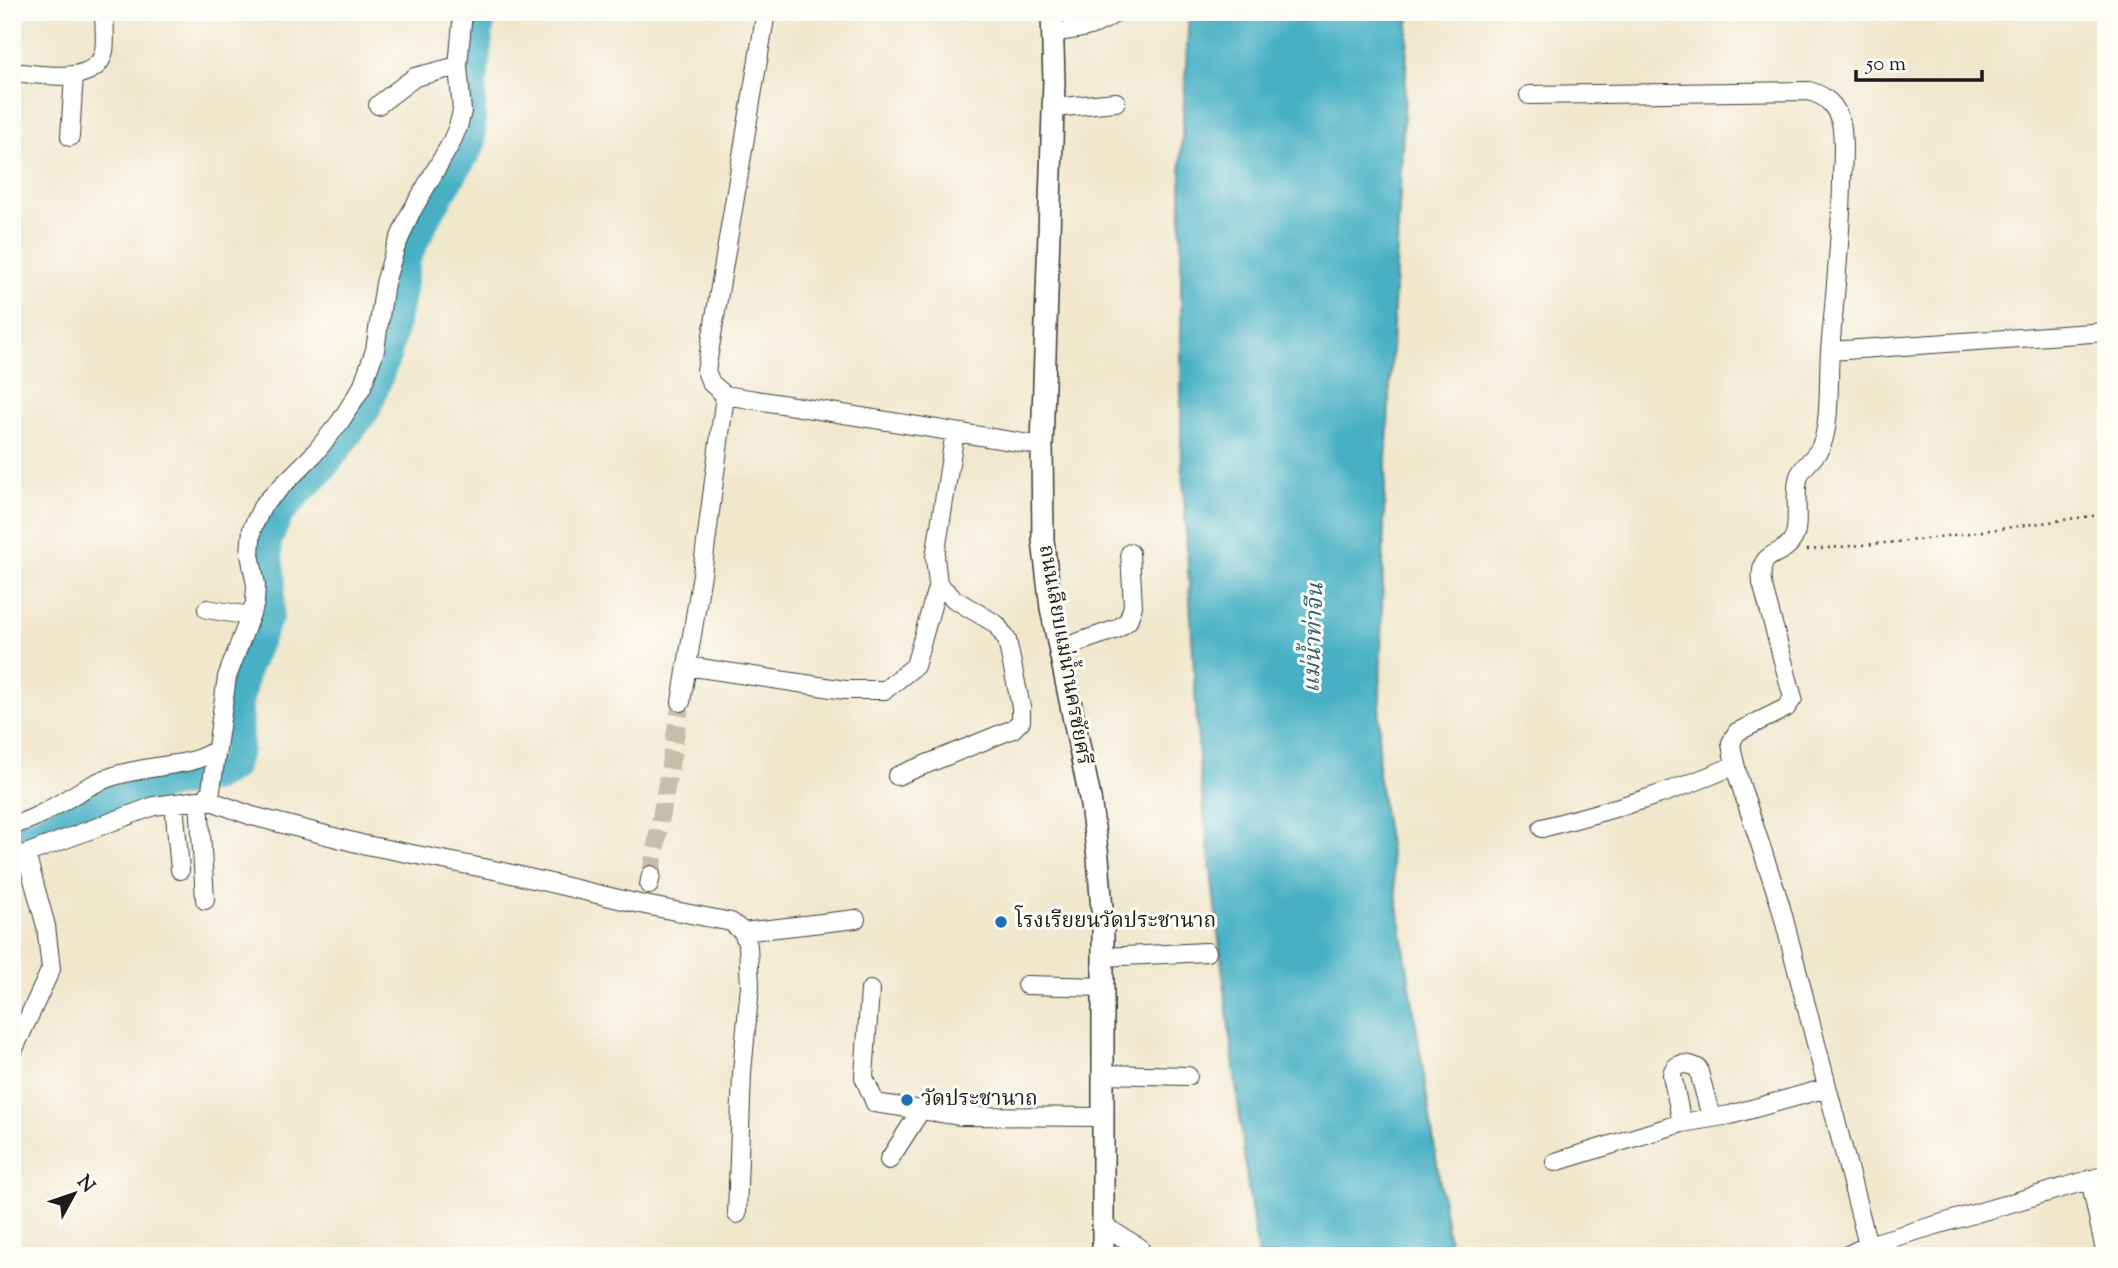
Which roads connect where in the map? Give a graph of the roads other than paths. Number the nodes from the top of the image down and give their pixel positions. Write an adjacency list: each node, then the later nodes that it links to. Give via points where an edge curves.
1 (104, 12): 8 (street, via 104,51 98,64)
2 (463, 12): 6 (street)
3 (766, 12): 16 (street, via 706,371 711,383)
4 (1116, 12): 5 (street, via 1086,28)
5 (1053, 23): 12 (main road, ถนนเลียบแม่น้ำนครชัยศรี)
6 (458, 66): 11 (street, via 415,77); 22 (street, via 462,111 458,127 395,249 375,350 362,387 313,455 263,505 251,529 256,585)
7 (12, 72): 8 (street)
8 (74, 75): 13 (street)
9 (1529, 95): 15 (street, via 1798,90 1828,99 1840,123 1842,140 1841,238)
10 (1116, 102): 12 (street)
11 (378, 105)
12 (1053, 108): 18 (main road, ถนนเลียบแม่น้ำนครชัยศรี)
13 (70, 137)
14 (2106, 332): 15 (street)
15 (1830, 351): 27 (street, via 1825,433 1820,449 1799,476 1793,540 1764,562 1761,570 1793,698 1786,708 1737,732 1731,743)
16 (725, 395): 17 (street); 24 (street)
17 (955, 432): 18 (street); 20 (street, via 935,557)
18 (1042, 446): 23 (main road, ถนนเลียบแม่น้ำนครชัยศรี, via 1043,540)
19 (1130, 553): 23 (street, via 1133,606 1128,621)
20 (938, 584): 24 (street, via 915,666 885,690 845,690); 28 (street, via 996,624 1007,640 1021,721 1013,729)
21 (207, 609): 22 (street)
22 (250, 616): 26 (street, via 227,677)
23 (1059, 649): 39 (main road, ถนนเลียบแม่น้ำนครชัยศรี, via 1090,798)
24 (687, 666): 25 (street)
25 (681, 702)
26 (216, 753): 29 (street); 31 (street, via 111,776)
27 (1735, 765): 32 (street, via 1640,802); 46 (street, via 1778,899)
28 (897, 776)
29 (205, 796): 30 (street); 35 (street); 37 (street, via 252,816 361,844 720,919)
30 (174, 804): 33 (street, via 154,806); 34 (street)
31 (12, 825)
32 (1542, 828)
33 (19, 856): 43 (street, via 46,926 51,970)
34 (180, 870)
35 (205, 900)
36 (856, 919): 37 (street)
37 (743, 932): 54 (street, via 750,986)
38 (1207, 952): 39 (street)
39 (1103, 957): 41 (main road, ถนนเลียบแม่น้ำนครชัยศรี)
40 (1026, 985): 41 (street)
41 (1102, 987): 44 (main road, ถนนเลียบแม่น้ำนครชัยศรี)
42 (870, 990): 47 (street, via 867,1087 875,1103)
43 (12, 1053)
44 (1103, 1074): 45 (street); 49 (main road, ถนนเลียบแม่น้ำนครชัยศรี)
45 (1188, 1076)
46 (1827, 1088): 48 (street); 56 (street)
47 (922, 1110): 49 (street, via 961,1116); 51 (street)
48 (1711, 1117): 50 (street); 50 (street, via 1698,1068 1685,1064 1673,1069 1672,1075)
49 (1102, 1118): 55 (main road, ถนนเลียบแม่น้ำนครชัยศรี)
50 (1682, 1123): 52 (street)
51 (890, 1160)
52 (1555, 1162)
53 (2098, 1177): 56 (street); 60 (street)
54 (737, 1214)
55 (1102, 1224): 57 (main road, ถนนเลียบแม่น้ำนครชัยศรี); 58 (street, via 1139,1247)
56 (1868, 1245): 59 (street)
57 (1102, 1256)
58 (1143, 1256)
59 (1846, 1256)
60 (2106, 1256)

